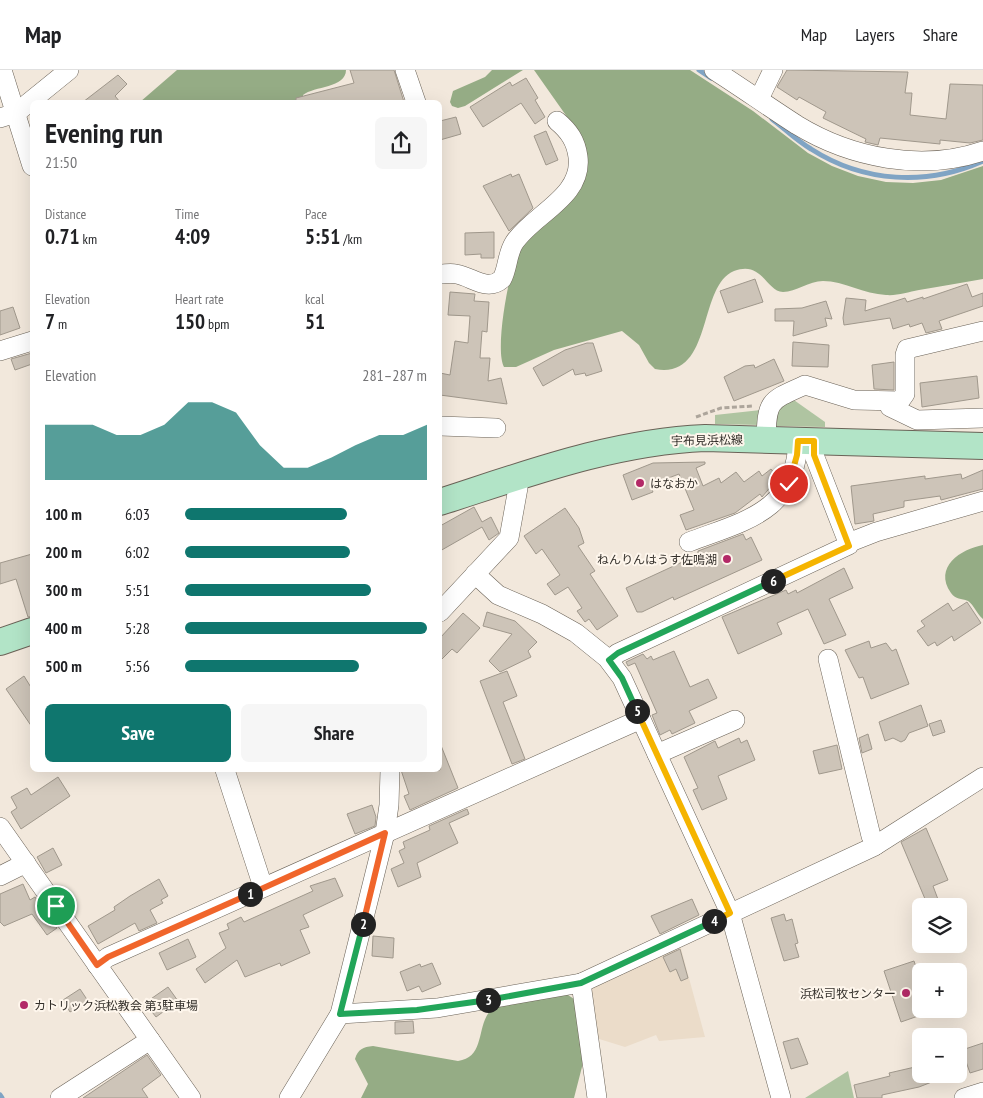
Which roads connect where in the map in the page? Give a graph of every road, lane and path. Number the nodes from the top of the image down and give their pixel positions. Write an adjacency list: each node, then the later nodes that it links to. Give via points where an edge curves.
1 (2, 70): 8 (street)
2 (69, 70): 8 (street)
3 (405, 70): 7 (street)
4 (714, 70): 6 (street)
5 (773, 70): 6 (street)
6 (759, 99): 10 (street, via 813,133 878,156 934,162)
7 (415, 100)
8 (8, 115): 11 (street)
9 (557, 121): 12 (street, via 573,138 578,161 577,173 566,194 514,242 498,283 486,285 457,274)
10 (983, 151)
11 (30, 162)
12 (442, 274)
13 (983, 332): 16 (street, via 908,349 905,355 905,394 900,401)
14 (30, 342): 15 (street)
15 (0, 351)
16 (890, 402): 17 (street, via 854,400 805,385 776,398); 19 (street, via 890,407 917,420)
17 (772, 404): 18 (path, via 721,408); 22 (street, via 767,412)
18 (692, 418)
19 (983, 418)
20 (442, 426): 21 (street)
21 (496, 428)
22 (766, 440): 23 (main road, 宇布見浜松線); 25 (main road, 宇布見浜松線, via 682,439 636,444)
23 (806, 441): 24 (main road, 宇布見浜松線); 28 (street, via 797,455 789,484 768,508); 29 (street)
24 (983, 446)
25 (515, 478): 26 (main road, 宇布見浜松線); 30 (street, via 518,488 509,538)
26 (442, 500)
27 (983, 500): 29 (street)
28 (689, 542)
29 (848, 542): 35 (street, via 849,546 627,648)
30 (476, 574): 31 (street); 35 (street, via 498,595 560,623)
31 (442, 610)
32 (30, 632): 33 (main road)
33 (0, 642)
34 (828, 659): 44 (street, via 871,836)
35 (609, 660): 36 (street, via 622,678)
36 (640, 719): 38 (street); 43 (street)
37 (735, 720): 38 (street)
38 (657, 754): 48 (street)
39 (225, 772): 47 (street)
40 (390, 772): 43 (street)
41 (983, 777): 44 (street)
42 (0, 827): 45 (street)
43 (385, 833): 47 (street); 51 (street)
44 (876, 845): 48 (street)
45 (26, 863): 46 (street); 49 (street)
46 (0, 876)
47 (263, 888): 49 (street, via 108,957)
48 (730, 913): 50 (street); 58 (street)
49 (97, 965): 52 (street)
50 (581, 983): 51 (street, via 437,1008); 57 (street)
51 (340, 1014): 56 (street)
52 (150, 1040): 54 (street); 55 (street)
53 (983, 1092): 59 (street)
54 (60, 1098)
55 (191, 1098)
56 (289, 1098)
57 (597, 1098)
58 (782, 1098)
59 (964, 1098)

